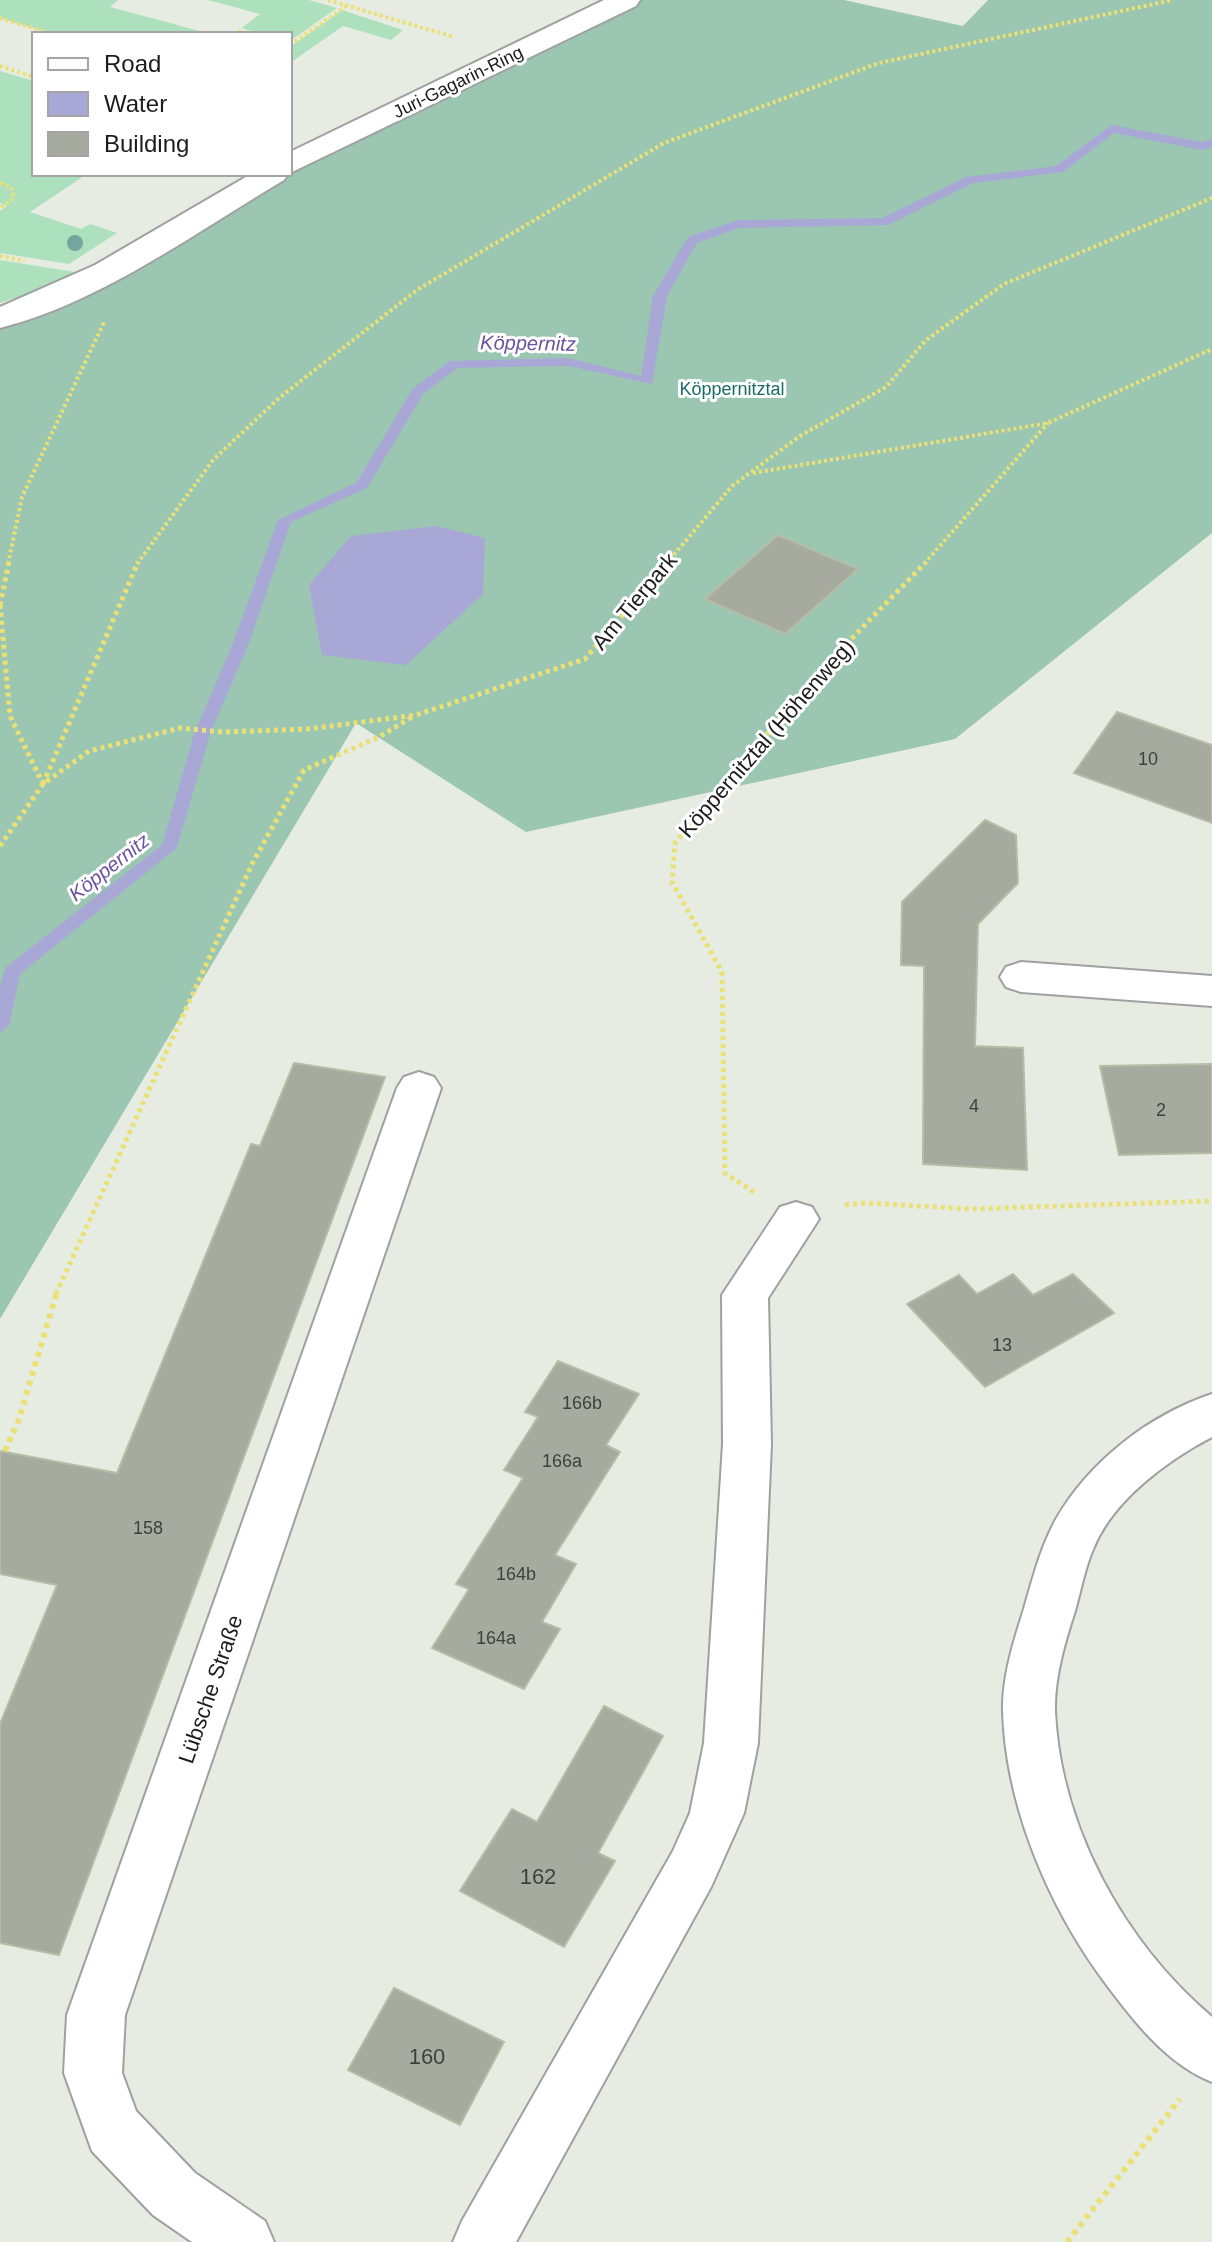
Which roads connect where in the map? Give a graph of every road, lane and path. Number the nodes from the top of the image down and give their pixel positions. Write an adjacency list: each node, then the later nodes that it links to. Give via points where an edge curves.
1 (328, 0): 4 (path)
2 (626, 0): 10 (street, Juri-Gagarin-Ring)
3 (1173, 0): 25 (path, via 879,63 750,110 664,143 417,290 279,398 213,460 138,561)
4 (347, 5): 9 (path); 10 (path)
5 (0, 18): 7 (path)
6 (238, 31): 8 (path)
7 (46, 32)
8 (242, 32)
9 (292, 44)
10 (514, 54): 13 (street, Juri-Gagarin-Ring)
11 (0, 66): 12 (path)
12 (32, 76)
13 (292, 163)
14 (268, 176): 18 (street, Juri-Gagarin-Ring)
15 (0, 183): 17 (path, via 11,187 14,198)
16 (1212, 198): 22 (path, Am Tierpark, via 1004,284 926,340 886,387 800,436)
17 (0, 208)
18 (92, 278): 19 (street, Juri-Gagarin-Ring); 23 (path, via 107,290 106,317 22,497)
19 (0, 318)
20 (1212, 349): 21 (path, Köppernitztal (Höhenweg))
21 (1048, 423): 22 (path, Köppernitztal (Höhenweg)); 31 (path, Köppernitztal (Höhenweg), via 822,669 675,843 672,882 722,972 725,1173)
22 (749, 473): 24 (path, Am Tierpark, via 732,486 585,659)
23 (0, 605): 25 (path, via 10,716)
24 (416, 715): 25 (path, Am Tierpark, via 308,729 180,728 89,751); 33 (path, via 304,770 252,864 52,1303)
25 (43, 784): 26 (path, Am Tierpark)
26 (0, 846)
27 (1021, 977): 28 (street)
28 (1212, 991)
29 (419, 1088): 35 (street, Lübsche Straße, via 96,2015 93,2073 113,2130 174,2194)
30 (1212, 1201): 31 (path, via 971,1209 866,1203 829,1207)
31 (796, 1219): 36 (street, via 745,1295 745,1475 731,1743 717,1813 692,1869)
32 (1212, 1414): 34 (street, via 1155,1449 1101,1495 1073,1537 1044,1623 1029,1709 1049,1825 1076,1886 1123,1961 1179,2028)
33 (5, 1451)
34 (1198, 2074): 37 (path)
35 (244, 2242)
36 (483, 2242)
37 (1067, 2242)

